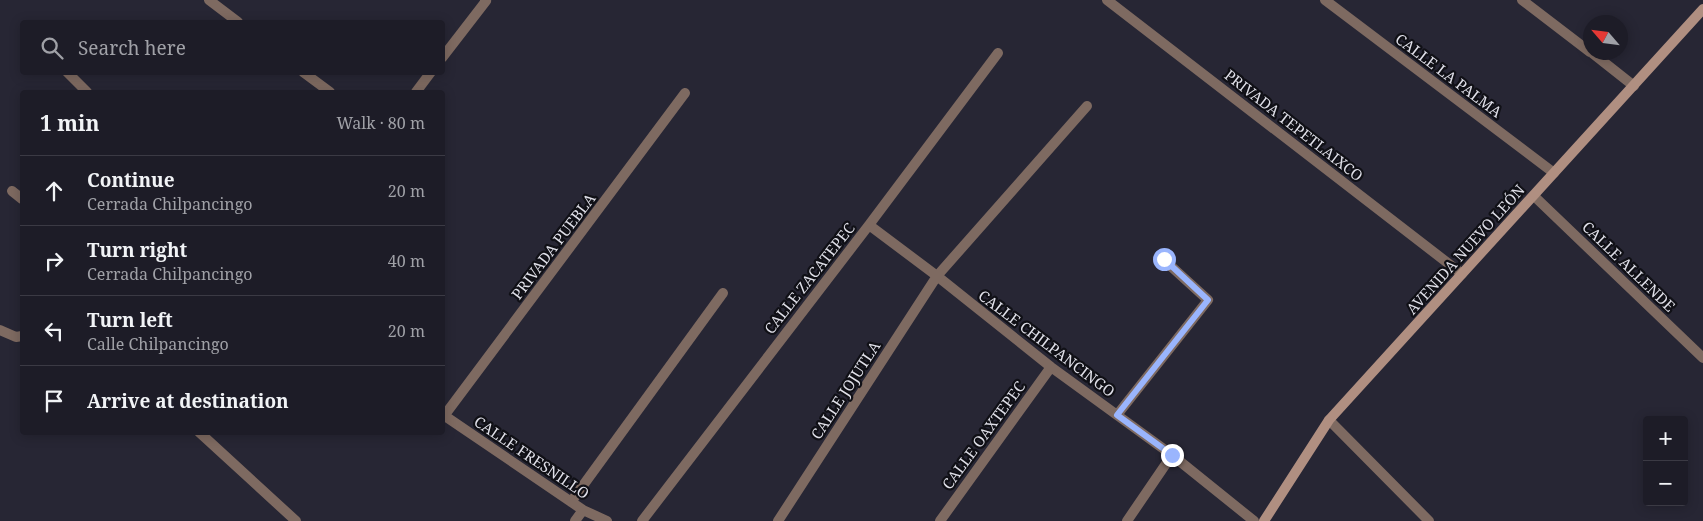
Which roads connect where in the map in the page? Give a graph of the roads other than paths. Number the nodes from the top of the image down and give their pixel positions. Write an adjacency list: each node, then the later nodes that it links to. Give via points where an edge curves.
1 (209, 0): 7 (street)
2 (485, 0): 10 (street)
3 (1107, 0): 27 (street, PRIVADA TEPETLAIXCO)
4 (1325, 0): 21 (street, CALLE LA PALMA)
5 (1522, 0): 8 (street)
6 (1703, 8): 15 (main road, AVENIDA NUEVO LEÓN)
7 (235, 20)
8 (1583, 46)
9 (998, 53): 25 (street, CALLE ZACATEPEC)
10 (445, 54)
11 (1601, 60): 15 (street)
12 (70, 75): 16 (street)
13 (307, 75): 17 (street)
14 (429, 75): 18 (street)
15 (1634, 86): 21 (main road, AVENIDA NUEVO LEÓN)
16 (84, 90)
17 (327, 90)
18 (418, 90)
19 (685, 93): 34 (street, PRIVADA PUEBLA)
20 (1087, 106): 28 (street, CALLE JOJUTLA)
21 (1554, 173): 23 (main road, AVENIDA NUEVO LEÓN)
22 (12, 191): 24 (street)
23 (1534, 196): 27 (main road, AVENIDA NUEVO LEÓN); 32 (street, CALLE ALLENDE)
24 (20, 197)
25 (869, 225): 28 (street, CALLE CHILPANCINGO); 45 (street, CALLE ZACATEPEC)
26 (1164, 259): 35 (street, via 1208,300)
27 (1462, 274): 37 (main road, AVENIDA NUEVO LEÓN)
28 (937, 276): 33 (street, CALLE CHILPANCINGO); 46 (street, CALLE JOJUTLA)
29 (722, 293): 40 (street)
30 (0, 330): 31 (street)
31 (20, 336)
32 (1703, 358)
33 (1051, 367): 35 (street, CALLE CHILPANCINGO); 47 (street, CALLE OAXTEPEC)
34 (445, 412)
35 (1117, 415): 39 (street, CALLE CHILPANCINGO)
36 (445, 416): 40 (street, CALLE FRESNILLO)
37 (1329, 420): 50 (main road, AVENIDA NUEVO LEÓN); 51 (street)
38 (202, 435): 42 (street)
39 (1172, 455): 48 (street); 49 (street, CALLE CHILPANCINGO)
40 (571, 502): 41 (street, CALLE FRESNILLO)
41 (583, 510): 43 (street); 44 (street, CALLE FRESNILLO)
42 (296, 521)
43 (575, 521)
44 (607, 521)
45 (642, 521)
46 (778, 521)
47 (940, 521)
48 (1127, 521)
49 (1254, 521)
50 (1264, 521)
51 (1429, 521)

